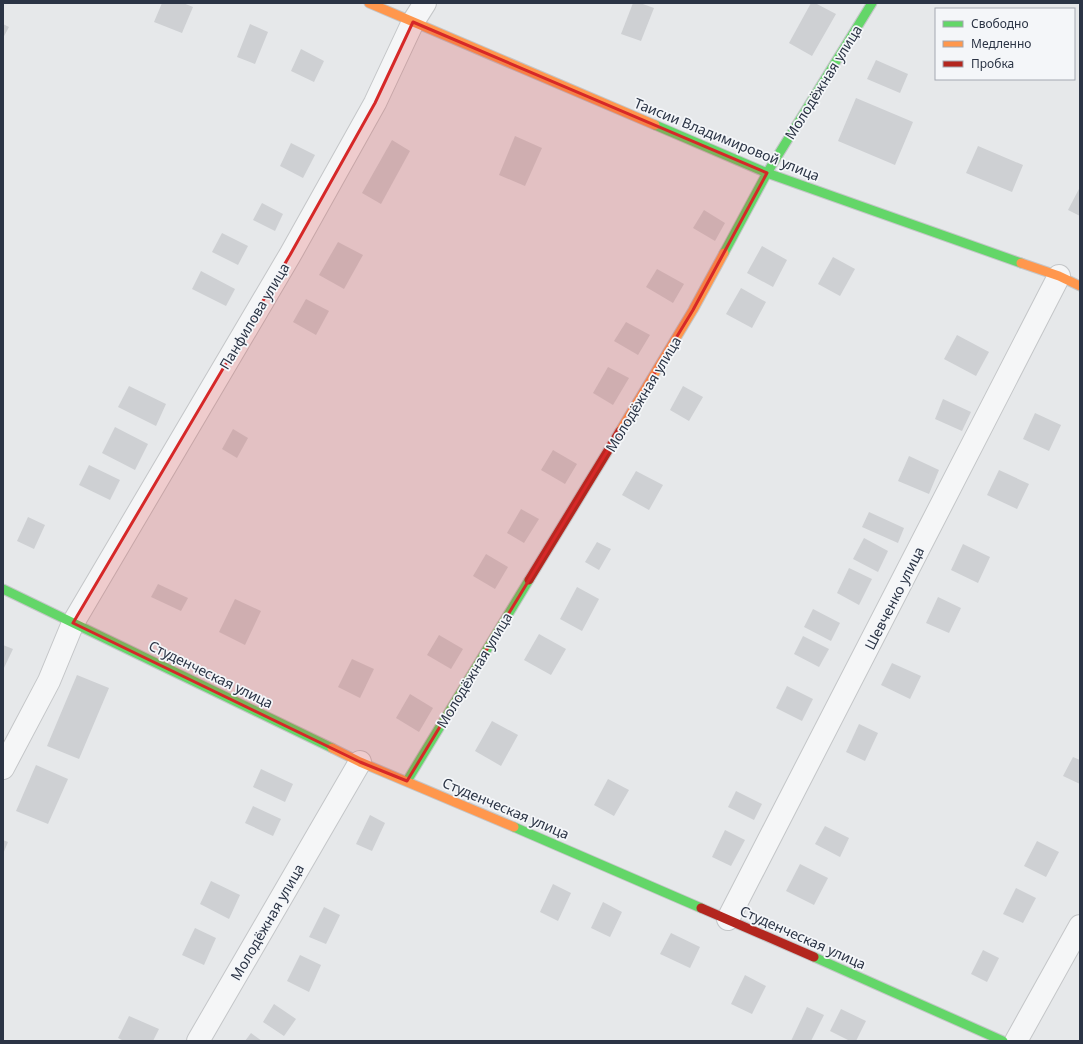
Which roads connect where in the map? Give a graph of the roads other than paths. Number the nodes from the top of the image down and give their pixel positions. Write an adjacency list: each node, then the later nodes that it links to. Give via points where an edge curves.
1 (369, 3): 4 (street, Таисии Владимировой улица)
2 (425, 3): 4 (street, Панфилова улица)
3 (872, 3): 5 (street, Молодёжная улица)
4 (414, 22): 5 (street, Таисии Владимировой улица); 9 (street, Панфилова улица, via 375,103 290,255)
5 (767, 173): 6 (street, Таисии Владимировой улица); 12 (street, Молодёжная улица, via 693,310)
6 (1059, 276): 7 (street, Таисии Владимировой улица); 13 (street, Шевченко улица)
7 (1080, 286)
8 (3, 589): 9 (street, Студенческая улица)
9 (73, 623): 10 (street, Студенческая улица); 11 (street, Панфилова улица, via 49,681)
10 (360, 762): 12 (street, Студенческая улица); 15 (street, Молодёжная улица)
11 (3, 768)
12 (407, 780): 13 (street, Студенческая улица)
13 (728, 919): 16 (street, Студенческая улица)
14 (1080, 926): 17 (street)
15 (198, 1041)
16 (1003, 1041)
17 (1016, 1041)

